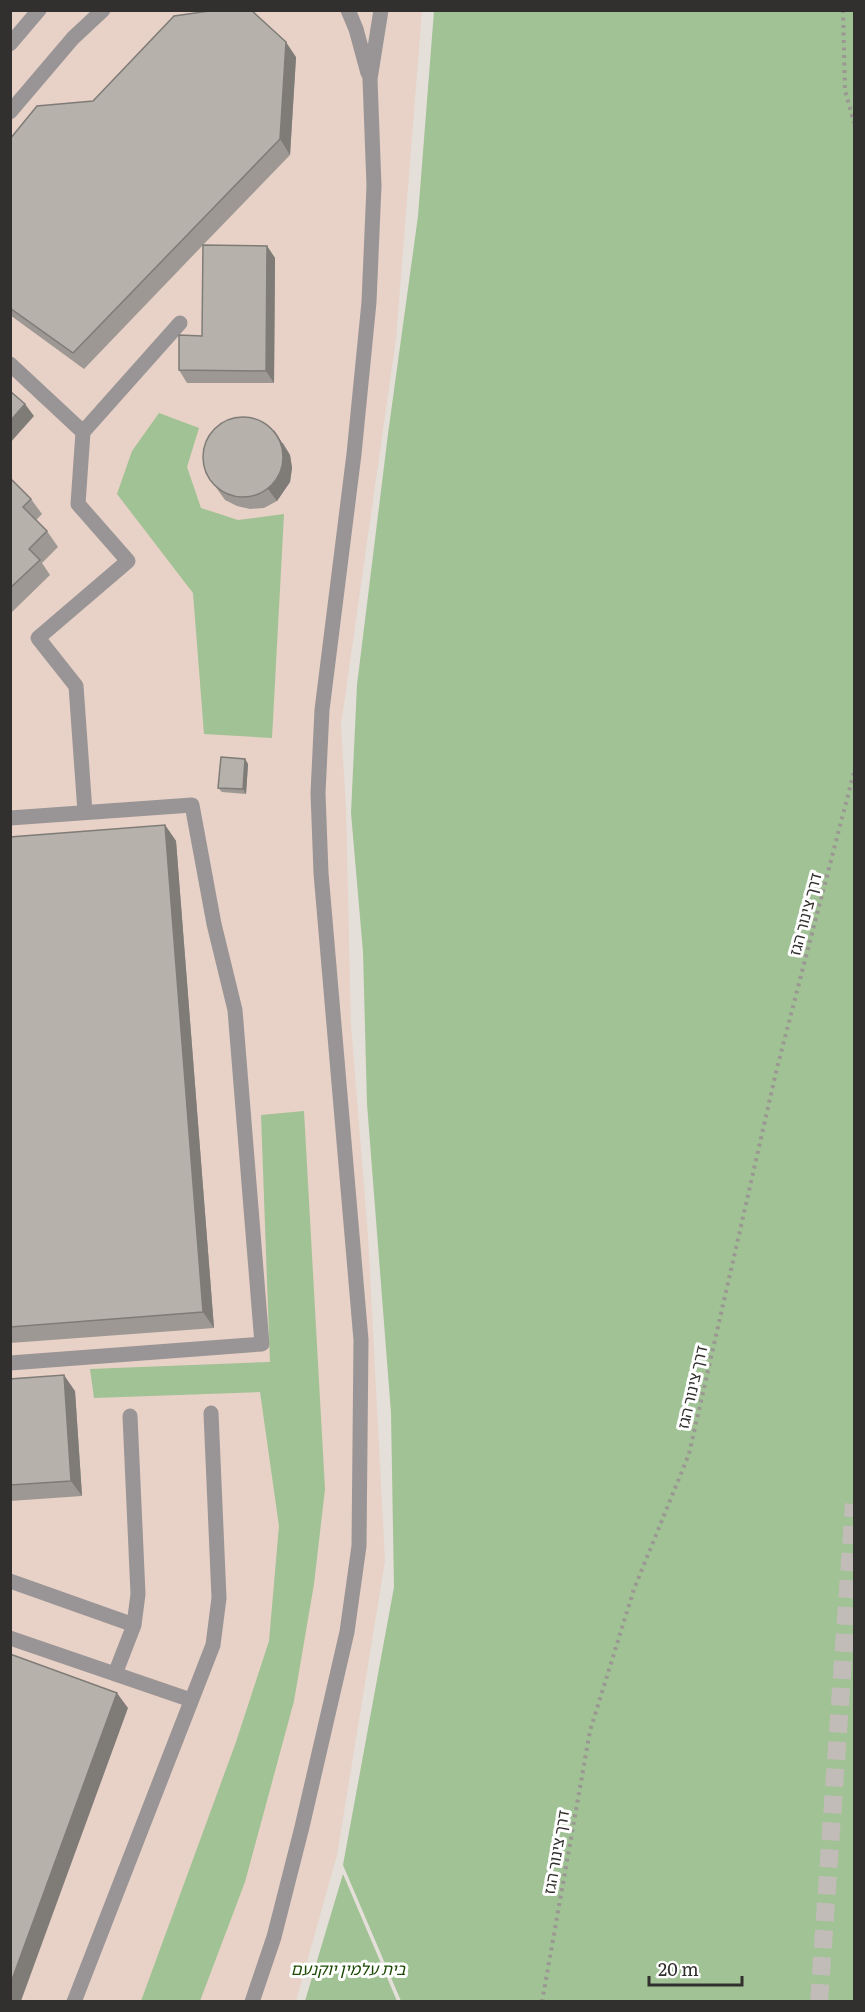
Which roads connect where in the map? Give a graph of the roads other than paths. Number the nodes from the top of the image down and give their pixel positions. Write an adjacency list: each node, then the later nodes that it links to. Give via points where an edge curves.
1 (39, 10): 5 (street)
2 (103, 10): 7 (street)
3 (348, 10): 6 (street)
4 (381, 10): 6 (street)
5 (10, 44)
6 (370, 79): 22 (street, via 374,186 369,302 322,710 318,793 322,885 361,1340 359,1546 347,1632 302,1827 274,1937)
7 (10, 112)
8 (180, 323): 10 (street)
9 (10, 364): 10 (street)
10 (83, 432): 11 (street, via 78,504 128,561 38,638 76,686)
11 (85, 812): 12 (street); 13 (street, via 192,805 235,1010 262,1344)
12 (10, 818)
13 (10, 1363)
14 (211, 1413): 20 (street, via 219,1598 213,1645)
15 (130, 1416): 17 (street, via 138,1594)
16 (10, 1581): 17 (street)
17 (134, 1625): 19 (street)
18 (10, 1638): 19 (street)
19 (115, 1674): 20 (street)
20 (191, 1700): 21 (street)
21 (74, 2001)
22 (252, 2001)

